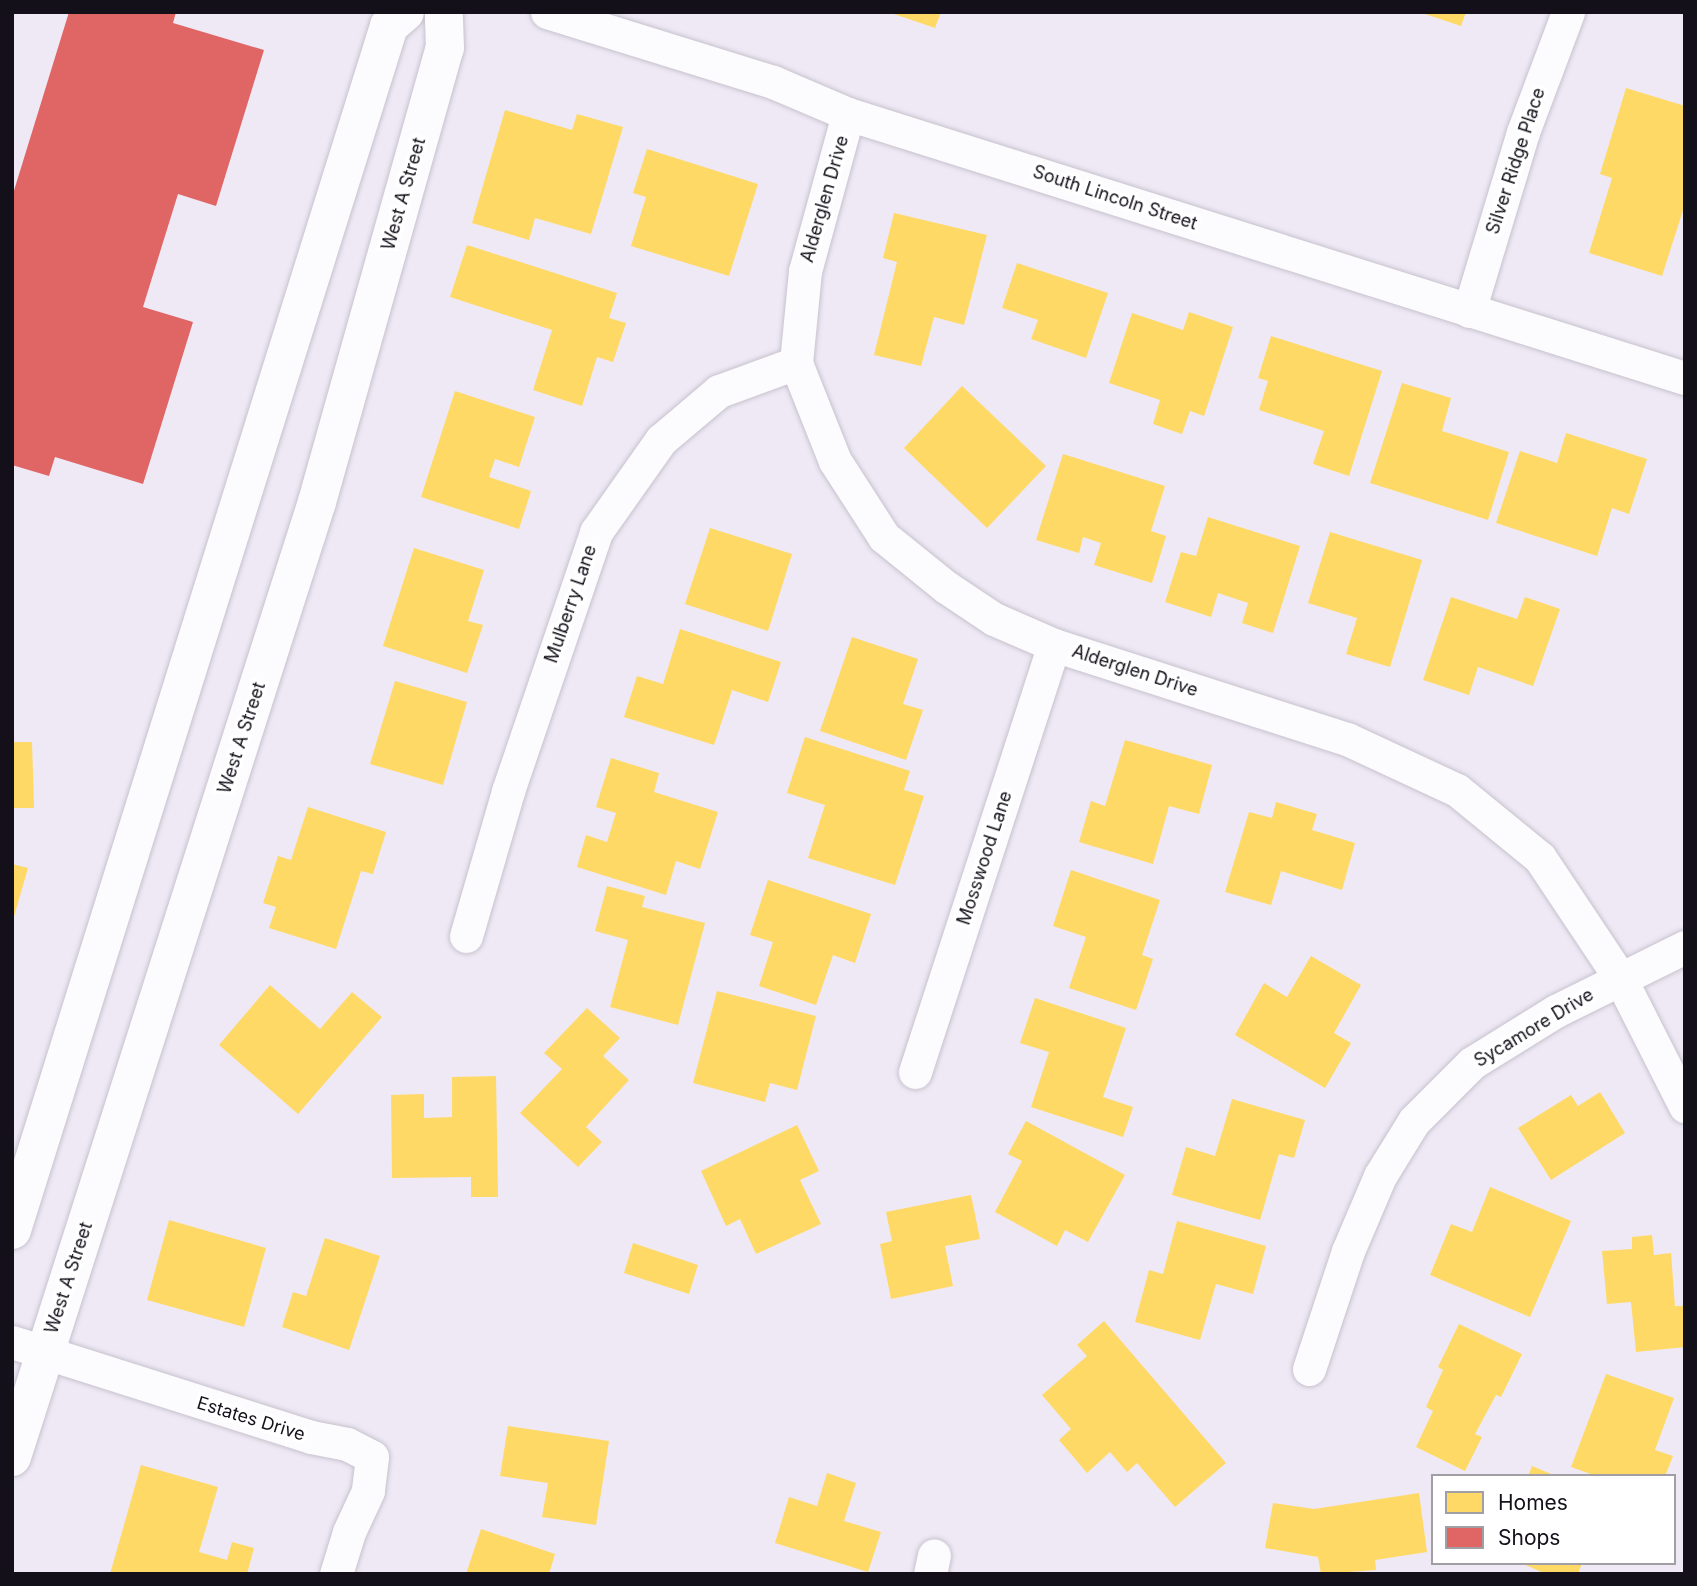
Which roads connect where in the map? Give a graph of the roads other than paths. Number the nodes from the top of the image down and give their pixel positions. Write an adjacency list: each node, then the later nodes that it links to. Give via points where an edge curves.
1 (405, 12): 15 (main road, via 389,26)
2 (444, 12): 16 (main road, West A Street, via 445,48 317,502)
3 (547, 12): 5 (street, South Lincoln Street, via 773,82)
4 (1568, 12): 6 (street, Silver Ridge Place, via 1523,132)
5 (848, 114): 6 (street, South Lincoln Street); 7 (street, Alderglen Drive, via 805,271)
6 (1469, 311): 8 (street, South Lincoln Street)
7 (796, 363): 9 (street, Alderglen Drive, via 835,461 884,537 993,619); 10 (street, Mulberry Lane, via 719,391 661,440 596,532 508,791)
8 (1685, 378)
9 (1054, 645): 12 (street, Alderglen Drive, via 1347,739 1457,790 1539,858); 13 (street, Mosswood Lane)
10 (466, 936)
11 (1685, 947): 12 (street, Sycamore Drive)
12 (1620, 978): 14 (street, Alderglen Drive); 17 (street, Sycamore Drive, via 1472,1063 1414,1121 1380,1176 1348,1251)
13 (915, 1072)
14 (1685, 1106)
15 (12, 1230)
16 (29, 1348): 18 (main road, West A Street); 19 (street, Estates Drive, via 311,1437 347,1444 372,1457 368,1491)
17 (1309, 1369)
18 (12, 1457)
19 (336, 1574)

